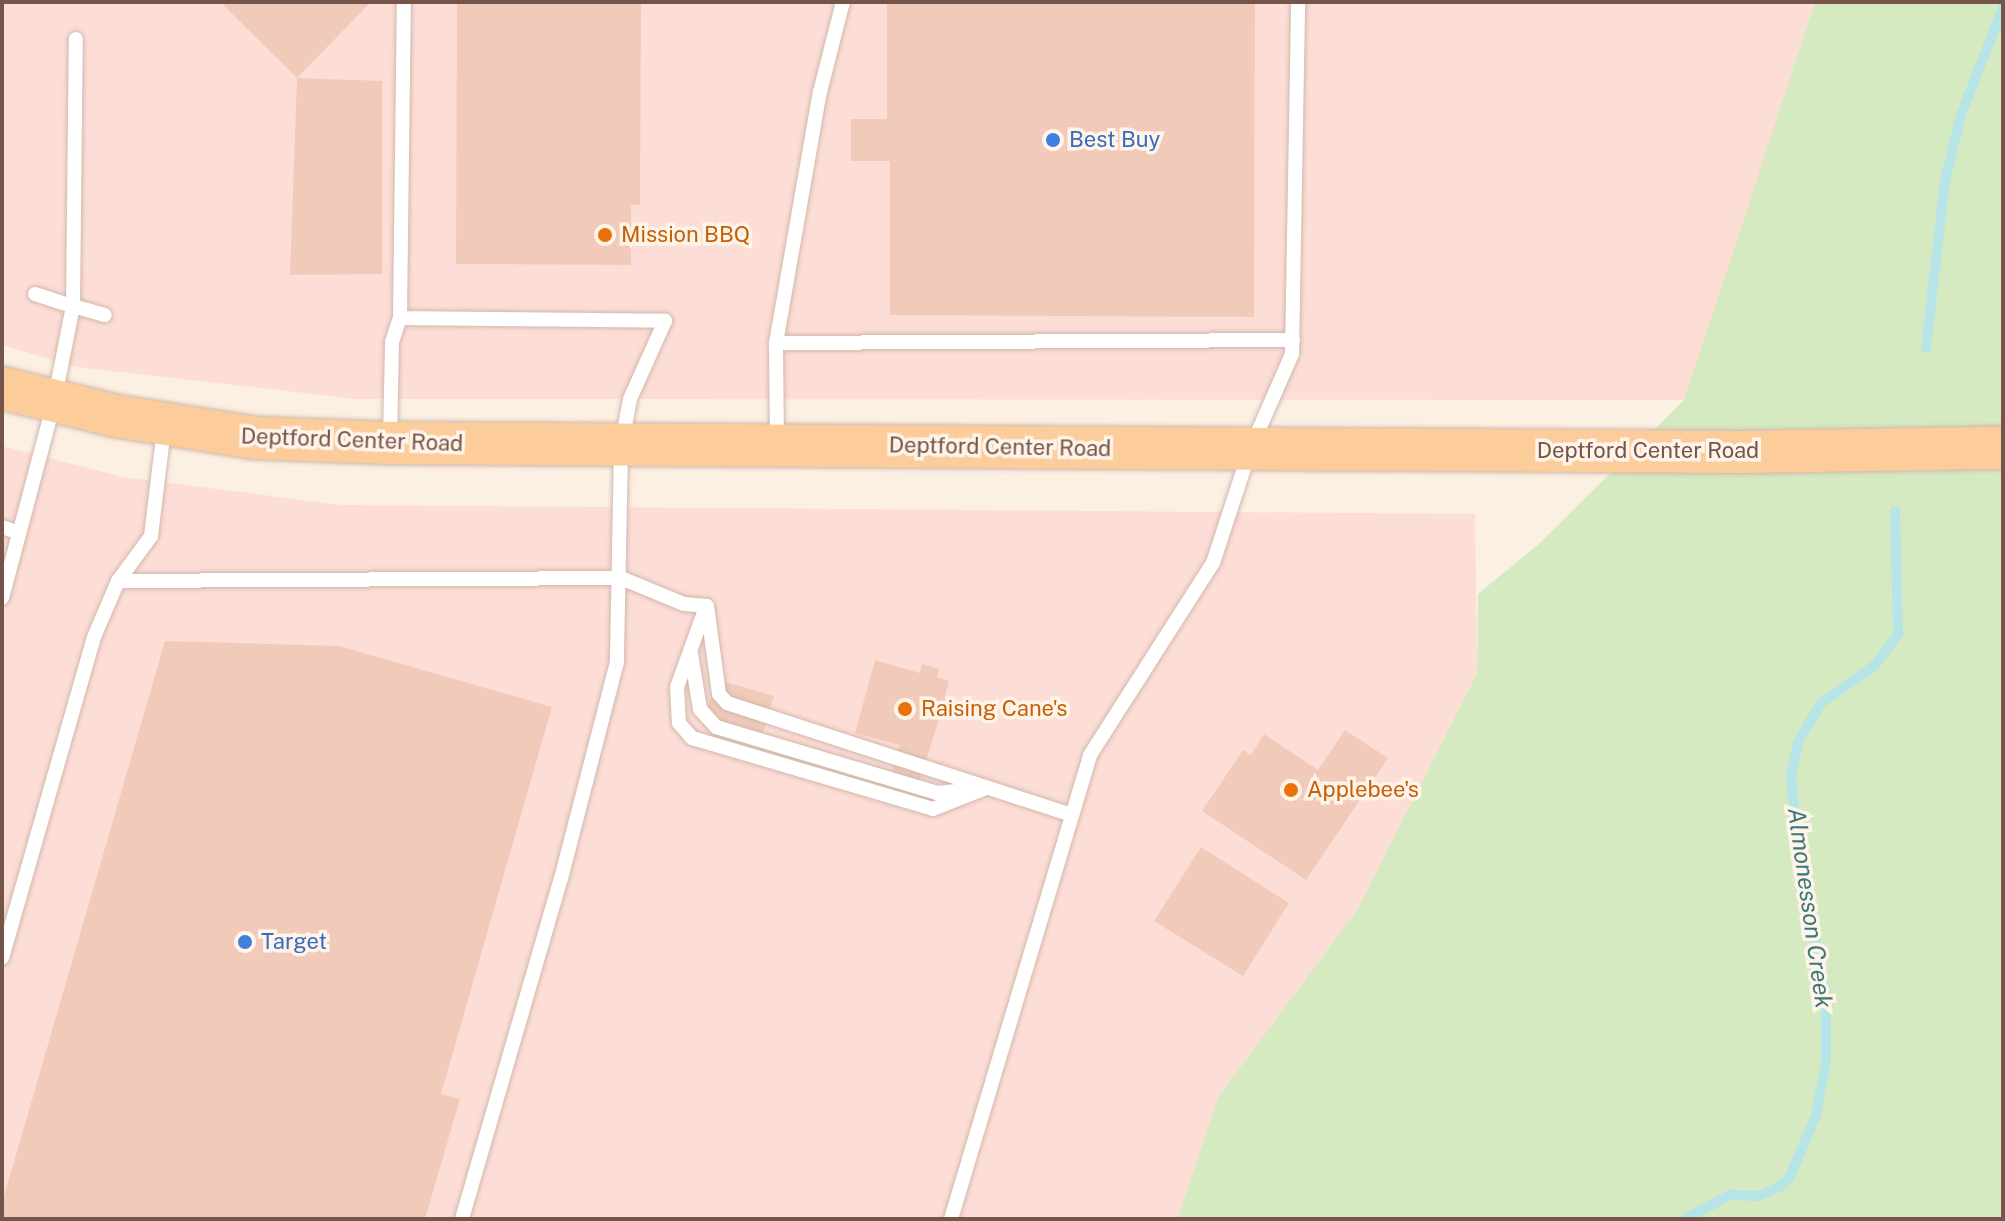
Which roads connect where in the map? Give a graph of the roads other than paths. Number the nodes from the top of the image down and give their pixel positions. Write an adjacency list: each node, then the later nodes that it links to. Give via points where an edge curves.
1 (404, 2): 8 (lane)
2 (843, 2): 10 (lane, via 820,92)
3 (1298, 2): 9 (lane)
4 (76, 39): 6 (lane)
5 (35, 294): 6 (lane)
6 (73, 306): 7 (lane); 12 (lane)
7 (105, 315)
8 (400, 318): 14 (lane, via 392,342); 16 (lane, via 665,321 630,399)
9 (1293, 340): 10 (lane); 18 (lane, via 1292,354)
10 (776, 343): 15 (lane)
11 (2, 388): 12 (main road, Deptford Center Road)
12 (54, 402): 13 (main road, Deptford Center Road); 20 (lane)
13 (164, 424): 14 (main road, Deptford Center Road, via 255,438); 22 (lane, via 151,536)
14 (390, 443): 16 (main road, Deptford Center Road)
15 (777, 445): 16 (main road, Deptford Center Road); 18 (main road, Deptford Center Road)
16 (621, 447): 21 (lane)
17 (2003, 448): 18 (main road, Deptford Center Road)
18 (1250, 450): 27 (lane, via 1213,563 1090,755)
19 (2, 527): 20 (lane)
20 (19, 533): 23 (lane)
21 (621, 578): 22 (lane); 24 (lane, via 684,604); 29 (lane, via 617,662 564,869)
22 (118, 581): 28 (lane, via 94,637)
23 (2, 598)
24 (707, 606): 25 (lane); 26 (lane, via 719,694 727,703 943,769)
25 (690, 650): 26 (lane, via 700,709 716,727 937,793); 26 (lane, via 677,687 679,723 692,738 933,809)
26 (986, 788): 27 (lane)
27 (1072, 815): 30 (lane)
28 (2, 958)
29 (462, 1219)
30 (951, 1219)

